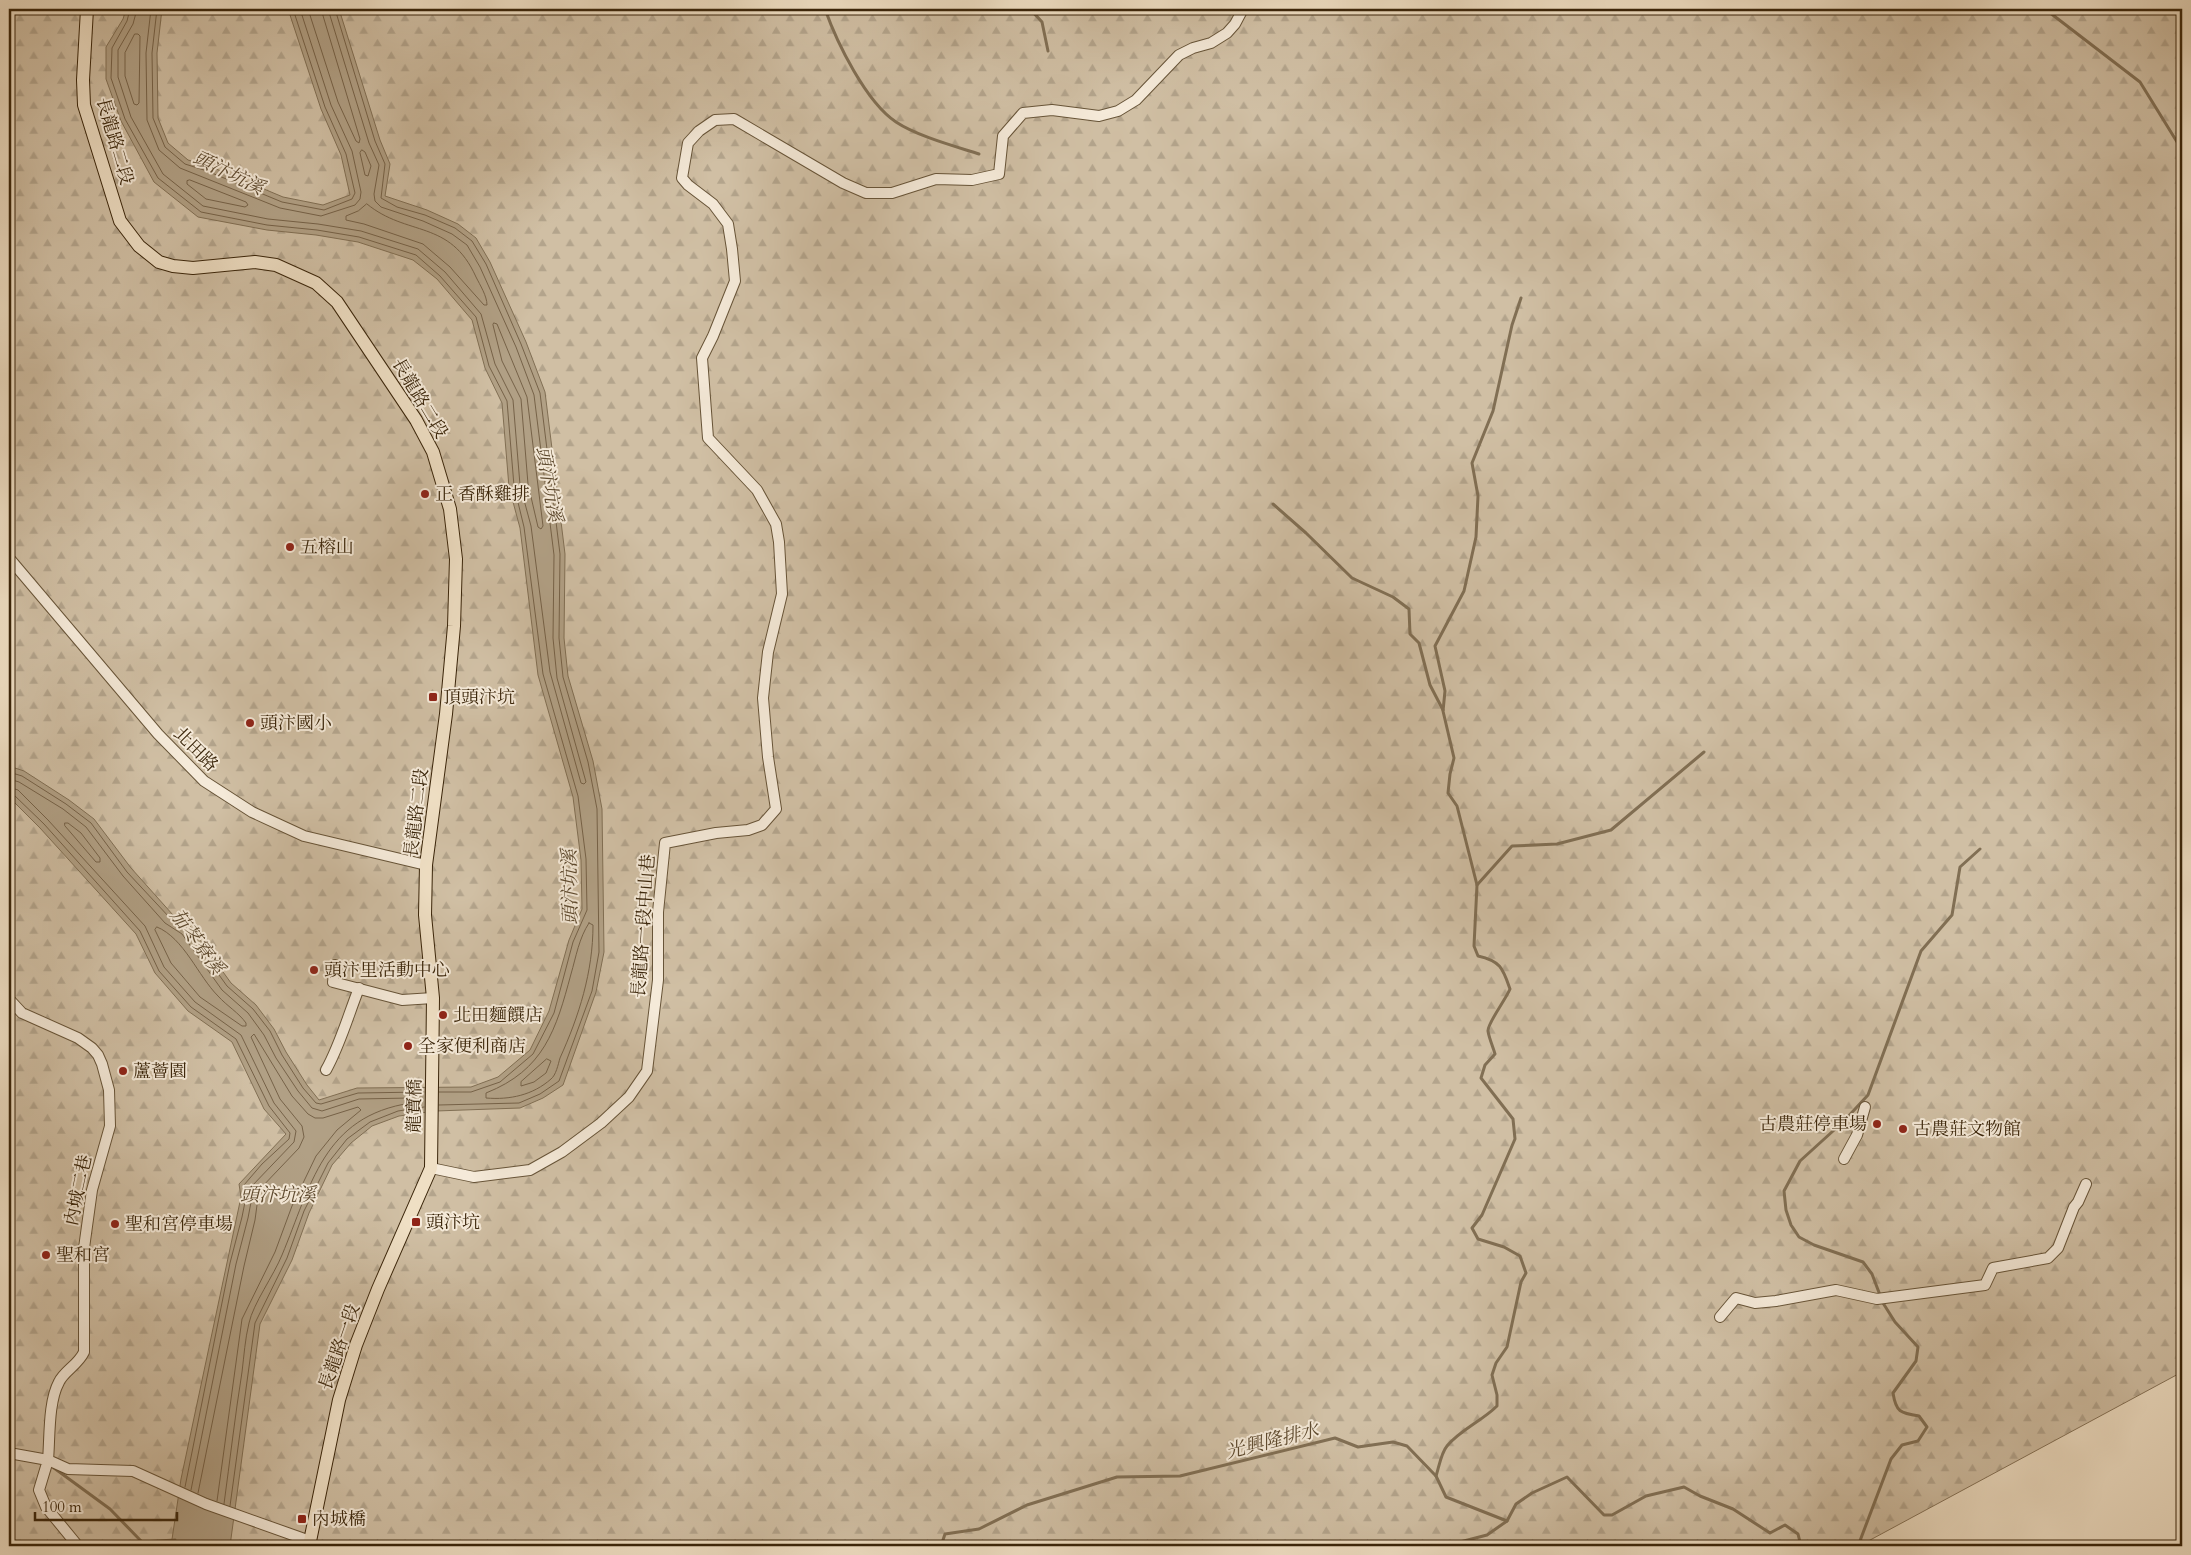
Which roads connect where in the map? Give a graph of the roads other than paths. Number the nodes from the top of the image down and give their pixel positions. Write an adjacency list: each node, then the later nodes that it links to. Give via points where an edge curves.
1 (87, 9): 4 (main road, 長龍路二段, via 84,105 120,221 140,246 159,262 193,268 255,262 276,266 316,283 337,302 416,420 433,452 450,509 456,559 446,714)
2 (1243, 9): 14 (street, 長龍路一段中山巷, via 1227,33 1179,55 1136,100 1118,111 1099,116 1052,110 1023,113 1003,136 999,174 993,176 972,180 936,179 892,193 866,193 843,183 734,119 715,120 688,144 682,178 713,204 728,224 735,281 702,358 708,438 757,490 776,524 779,542 782,594 768,652 763,698 776,809 762,825 748,830 665,843 658,912 658,980 647,1070 630,1096 601,1124 530,1170 474,1177)
3 (9, 558): 4 (street, 北田路, via 158,734 204,782 252,812 304,836)
4 (426, 865): 8 (main road, 長龍路二段, via 425,915)
5 (335, 966): 6 (street, via 333,982)
6 (359, 988): 8 (street, via 402,1000); 11 (street)
7 (9, 998): 18 (street, 內城二巷, via 22,1013 78,1038 92,1048 102,1064 111,1108 110,1126 92,1190 84,1248 84,1352 79,1362 60,1380 54,1394)
8 (434, 998): 9 (main road, 長龍路二段)
9 (432, 1044): 10 (street); 14 (main road, 龍寶橋)
10 (470, 1044)
11 (326, 1070)
12 (1865, 1107): 13 (street, via 1857,1135)
13 (1844, 1159)
14 (431, 1168): 19 (main road, 長龍路一段, via 356,1345 339,1400)
15 (2086, 1184): 16 (street, via 2058,1248 2048,1258 1993,1268 1985,1285 1877,1299 1836,1290 1755,1303 1736,1298)
16 (1720, 1317)
17 (9, 1453): 18 (street)
18 (48, 1460): 19 (street, via 68,1470 134,1471 206,1504); 20 (street, 內城二巷, via 39,1490 46,1507)
19 (309, 1544)
20 (78, 1546)

